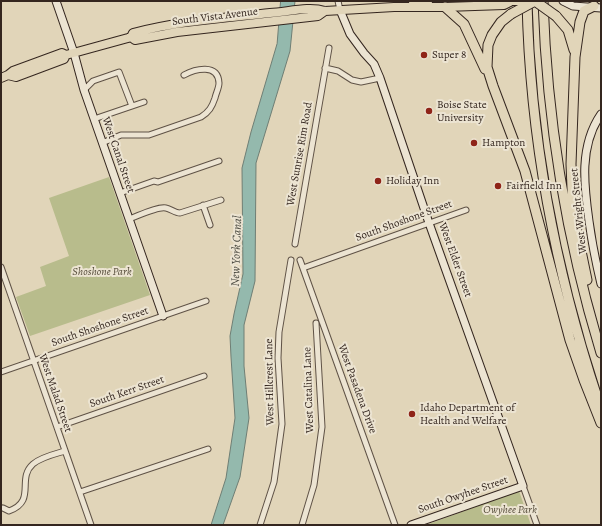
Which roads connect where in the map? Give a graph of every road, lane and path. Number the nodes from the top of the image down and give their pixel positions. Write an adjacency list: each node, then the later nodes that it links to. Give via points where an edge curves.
1 (56, 1): 15 (street, West Canal Street)
2 (338, 1): 13 (street)
3 (428, 1): 10 (main road, South Vista Avenue)
4 (512, 1): 6 (main road, South Vista Avenue, bridge); 11 (main road, South Vista Avenue, via 504,5)
5 (527, 1): 50 (highway, via 533,96 547,202 572,313)
6 (530, 1)
7 (535, 1): 16 (highway, bridge, via 556,16 568,30); 21 (highway, bridge, via 512,14 497,27 488,45 487,67)
8 (543, 1): 46 (highway, via 550,107 563,197 576,264)
9 (563, 1): 12 (street, via 573,6)
10 (401, 7): 11 (main road, South Vista Avenue); 13 (main road, South Vista Avenue)
11 (445, 7): 21 (highway, via 464,24)
12 (597, 7): 16 (highway, via 584,11)
13 (340, 10): 15 (main road, South Vista Avenue, via 325,11 318,16 277,17 135,40 131,37); 20 (street, West Elder Street, via 350,34 374,64)
14 (329, 48): 17 (street, West Sunrise Rim Road)
15 (70, 54): 19 (main road, South Vista Avenue, via 64,59 16,77); 22 (street, West Canal Street)
16 (575, 57): 45 (highway, via 571,164 573,212 584,271)
17 (325, 68): 20 (street, via 361,82); 36 (street, West Sunrise Rim Road)
18 (184, 75): 27 (street, via 193,70 206,69 217,76 219,86 207,113 149,135 121,135)
19 (5, 77)
20 (380, 78): 34 (street, West Elder Street)
21 (493, 86): 51 (highway, via 525,171 570,340)
22 (84, 90): 24 (street, via 93,81 119,72); 26 (street, West Canal Street)
23 (144, 102): 24 (street)
24 (132, 106): 26 (street)
25 (601, 114): 41 (street, West Wright Street, via 586,150 584,172 594,257)
26 (94, 119): 27 (street, West Canal Street)
27 (102, 143): 29 (street, West Canal Street)
28 (219, 161): 29 (street)
29 (120, 193): 33 (street, West Canal Street)
30 (220, 200): 31 (street)
31 (203, 206): 33 (street, via 180,213 161,208); 35 (street)
32 (466, 210): 34 (street, South Shoshone Street)
33 (129, 219): 43 (street, West Canal Street)
34 (430, 222): 40 (street, South Shoshone Street); 55 (street, West Elder Street)
35 (210, 225)
36 (295, 244)
37 (291, 260): 59 (street, West Hillcrest Lane, via 279,332 282,424 274,482)
38 (300, 260): 40 (street, West Pasadena Drive)
39 (1, 267): 47 (street, West Malad Street)
40 (303, 268): 61 (street, West Pasadena Drive)
41 (601, 284)
42 (206, 301): 43 (street, South Shoshone Street)
43 (163, 316): 47 (street, South Shoshone Street)
44 (316, 323): 60 (street, West Catalina Lane, via 322,427 314,485)
45 (601, 338)
46 (601, 353)
47 (33, 361): 48 (street, South Shoshone Street); 52 (street, West Malad Street)
48 (1, 372)
49 (204, 376): 52 (street, South Kerr Street)
50 (601, 409)
51 (601, 423)
52 (57, 427): 54 (street, West Malad Street)
53 (208, 449): 56 (street)
54 (65, 451): 56 (street, West Malad Street); 57 (street, via 33,463 26,474 23,501 9,511)
55 (523, 486): 62 (street, South Owyhee Street); 63 (street, West Elder Street)
56 (80, 492): 58 (street, West Malad Street)
57 (2, 508)
58 (91, 525)
59 (260, 525)
60 (302, 525)
61 (395, 525)
62 (411, 525)
63 (537, 525)

